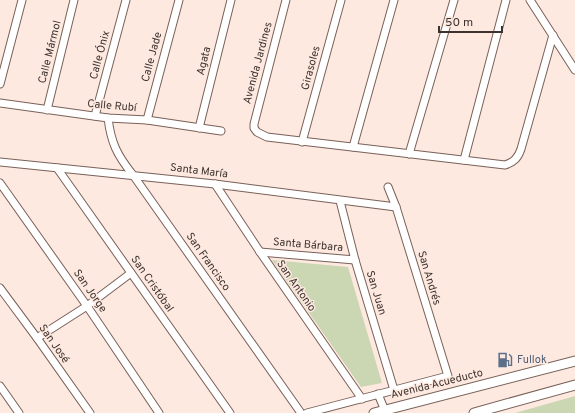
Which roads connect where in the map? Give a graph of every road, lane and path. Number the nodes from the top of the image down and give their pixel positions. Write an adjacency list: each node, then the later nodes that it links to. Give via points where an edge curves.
1 (22, 0): 14 (street)
2 (74, 0): 16 (street, Calle Mármol)
3 (126, 0): 17 (street, Calle Ónix)
4 (179, 0): 19 (street, Calle Jade)
5 (231, 0): 20 (street, Agata)
6 (286, 0): 22 (street, Avenida Jardines, via 254,128 267,137)
7 (341, 0): 22 (street, Girasoles)
8 (394, 0): 23 (street)
9 (454, 0): 24 (street)
10 (506, 0): 25 (street)
11 (530, 0): 12 (street)
12 (553, 35): 13 (street); 25 (street, via 519,155 515,160 504,164)
13 (575, 70)
14 (0, 84)
15 (0, 103): 16 (street, Calle Rubí)
16 (47, 110): 17 (street, Calle Rubí)
17 (95, 116): 18 (street, Calle Rubí)
18 (108, 118): 19 (street, Calle Rubí); 28 (street, San Francisco, via 115,147)
19 (147, 120): 20 (street, Calle Rubí)
20 (199, 128): 21 (street, Calle Rubí)
21 (221, 131)
22 (302, 142): 23 (street)
23 (353, 148): 24 (street)
24 (409, 154): 25 (street)
25 (464, 160)
26 (0, 162): 27 (street, Santa María)
27 (57, 168): 28 (street, Santa María); 36 (street, San Cristóbal)
28 (133, 175): 30 (street, Santa María); 51 (street, San Francisco)
29 (0, 183): 38 (street, San Jorge)
30 (215, 184): 32 (street, Santa María); 34 (street, San Antonio)
31 (388, 187): 33 (street, San Andrés)
32 (340, 201): 33 (street, Santa María); 35 (street, San Juan)
33 (396, 208): 43 (street, San Andrés, via 448,376)
34 (260, 252): 35 (street, Santa Bárbara); 45 (street, San Antonio)
35 (355, 260): 43 (street, San Juan)
36 (131, 274): 38 (street); 50 (street, San Cristóbal)
37 (0, 288): 39 (street, San José)
38 (87, 306): 39 (street); 49 (street, San Jorge)
39 (37, 338): 48 (street, San José)
40 (575, 361): 46 (street, Avenida Acueducto)
41 (575, 385): 54 (street)
42 (0, 386): 47 (street)
43 (394, 390): 44 (street)
44 (378, 394): 45 (street); 46 (street)
45 (362, 399): 52 (street)
46 (385, 412): 53 (street, Avenida Acueducto)
47 (19, 413)
48 (90, 413)
49 (160, 413)
50 (230, 413)
51 (301, 413)
52 (306, 413)
53 (374, 413)
54 (474, 413)

